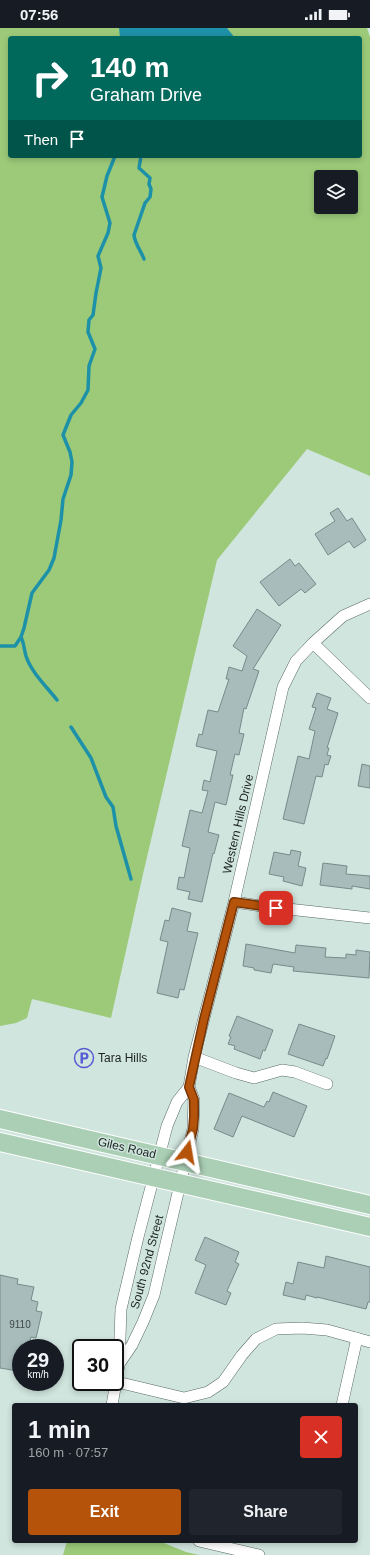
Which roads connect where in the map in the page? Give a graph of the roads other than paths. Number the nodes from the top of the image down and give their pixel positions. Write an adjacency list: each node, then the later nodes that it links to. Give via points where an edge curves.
1 (370, 604): 2 (street, Western Hills Drive, via 344,616)
2 (314, 644): 3 (street); 4 (street, Western Hills Drive, via 296,661 283,687)
3 (370, 698)
4 (234, 902): 5 (street); 6 (street, Western Hills Drive)
5 (370, 918)
6 (194, 1058): 7 (street, via 254,1078 282,1070); 8 (street, Western Hills Drive)
7 (327, 1084)
8 (189, 1087): 11 (street, Western Hills Drive, via 177,1102); 12 (street, Western Hills Drive, via 194,1100 194,1117)
9 (0, 1119): 11 (main road, Giles Road)
10 (0, 1142): 13 (main road, Giles Road)
11 (158, 1156): 12 (main road, Giles Road); 13 (street, Western Hills Drive)
12 (185, 1162): 14 (street, Western Hills Drive); 15 (main road, Giles Road)
13 (154, 1177): 14 (main road, Giles Road); 18 (street, South 92nd Street, via 121,1309)
14 (180, 1183): 16 (main road, Giles Road); 20 (street, South 92nd Street, via 154,1295 135,1339)
15 (370, 1205)
16 (370, 1227)
17 (358, 1338): 19 (street); 21 (street, via 327,1330 276,1329 256,1339 224,1382 208,1392 184,1398); 24 (street)
18 (120, 1339)
19 (370, 1342)
20 (124, 1357)
21 (124, 1384)
22 (115, 1391): 23 (street, South 92nd Street)
23 (112, 1403)
24 (342, 1403)
25 (205, 1543): 26 (street)
26 (234, 1552): 27 (street)
27 (259, 1555)

